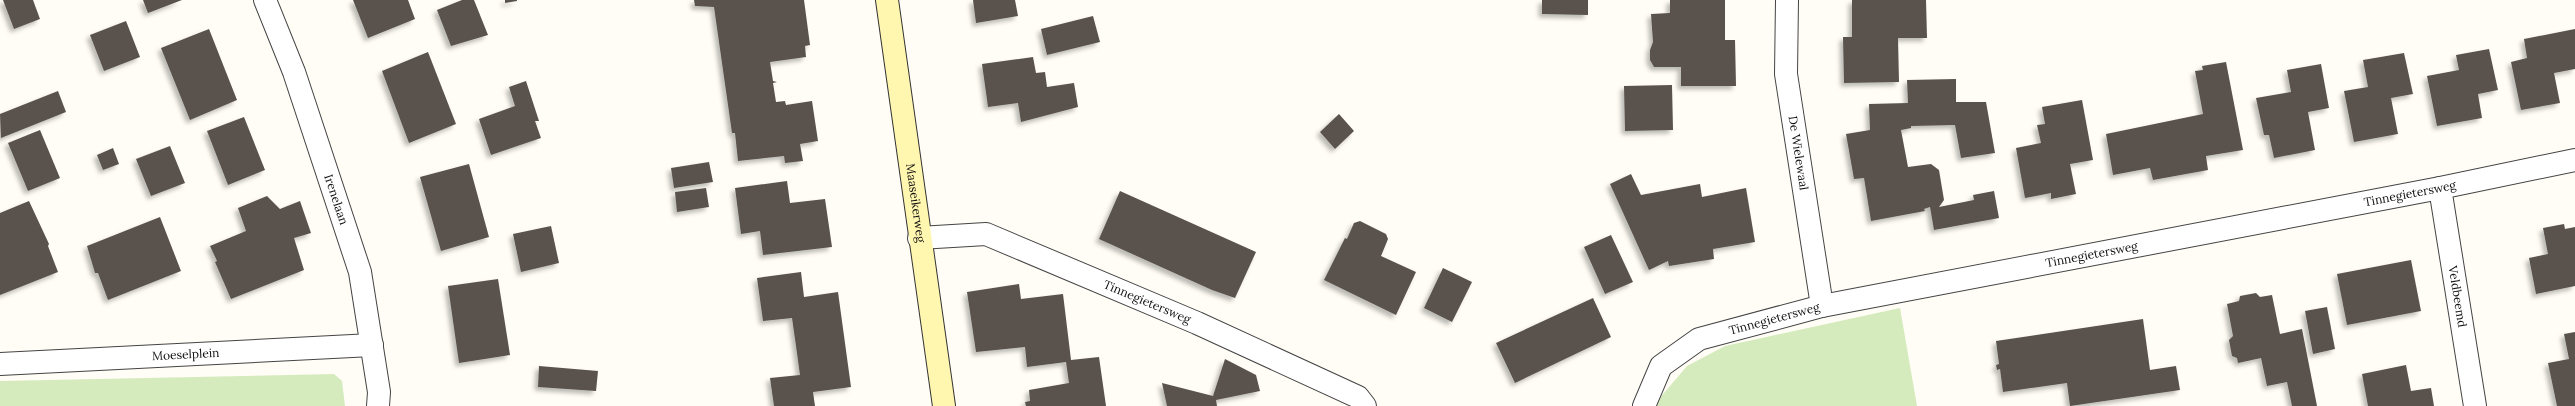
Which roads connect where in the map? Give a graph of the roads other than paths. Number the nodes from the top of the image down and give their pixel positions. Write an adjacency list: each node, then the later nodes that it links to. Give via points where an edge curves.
1 (265, 0): 8 (street, Irenelaan, via 294,72 360,272)
2 (887, 0): 6 (street, Maaseikerweg)
3 (1787, 0): 7 (street, De Wielewaal, via 1786,74)
4 (2575, 160): 5 (street, Tinnegietersweg)
5 (2440, 188): 7 (street, Tinnegietersweg); 14 (street, Veldbeemd)
6 (919, 238): 11 (street, Maaseikerweg); 12 (street, Tinnegietersweg, via 986,234 1197,323 1358,397)
7 (1822, 306): 13 (street, Tinnegietersweg, via 1699,339 1661,366)
8 (372, 345): 9 (street, Moeselplein); 10 (street, Irenelaan, via 379,392)
9 (0, 364)
10 (378, 406)
11 (944, 406)
12 (1365, 406)
13 (1644, 406)
14 (2475, 406)

